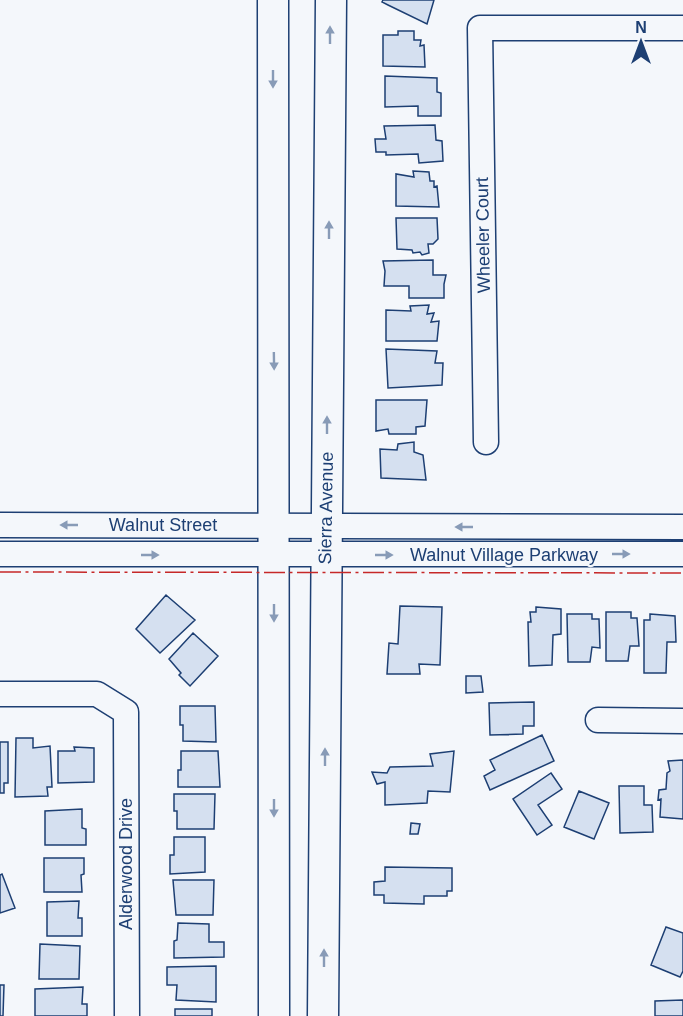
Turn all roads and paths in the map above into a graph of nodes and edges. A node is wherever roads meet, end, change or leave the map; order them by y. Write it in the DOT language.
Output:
graph roads {
  1 [pos="273,0"];
  2 [pos="331,0"];
  3 [pos="683,28"];
  4 [pos="486,442"];
  5 [pos="0,525"];
  6 [pos="275,525"];
  7 [pos="327,526"];
  8 [pos="683,527"];
  9 [pos="0,554"];
  10 [pos="683,554"];
  11 [pos="274,555"];
  12 [pos="325,555"];
  13 [pos="0,694"];
  14 [pos="598,720"];
  15 [pos="683,721"];
  16 [pos="127,1016"];
  17 [pos="274,1016"];
  18 [pos="323,1016"];
  1 -- 6 [label="main road, one-way"];
  7 -- 2 [label="main road, Sierra Avenue, one-way"];
  3 -- 4 [label="street, Wheeler Court"];
  6 -- 5 [label="street, Walnut Street, one-way"];
  6 -- 7 [label="street, Walnut Street"];
  6 -- 11 [label="main road"];
  8 -- 7 [label="street, Walnut Village Parkway, one-way"];
  7 -- 12 [label="main road, Sierra Avenue"];
  9 -- 11 [label="street, Walnut Street, one-way"];
  12 -- 10 [label="street, Walnut Village Parkway, one-way"];
  11 -- 12 [label="street, Walnut Street"];
  11 -- 17 [label="main road, one-way"];
  18 -- 12 [label="main road, Sierra Avenue, one-way"];
  13 -- 16 [label="street, Alderwood Drive"];
  14 -- 15 [label="street"];
}
